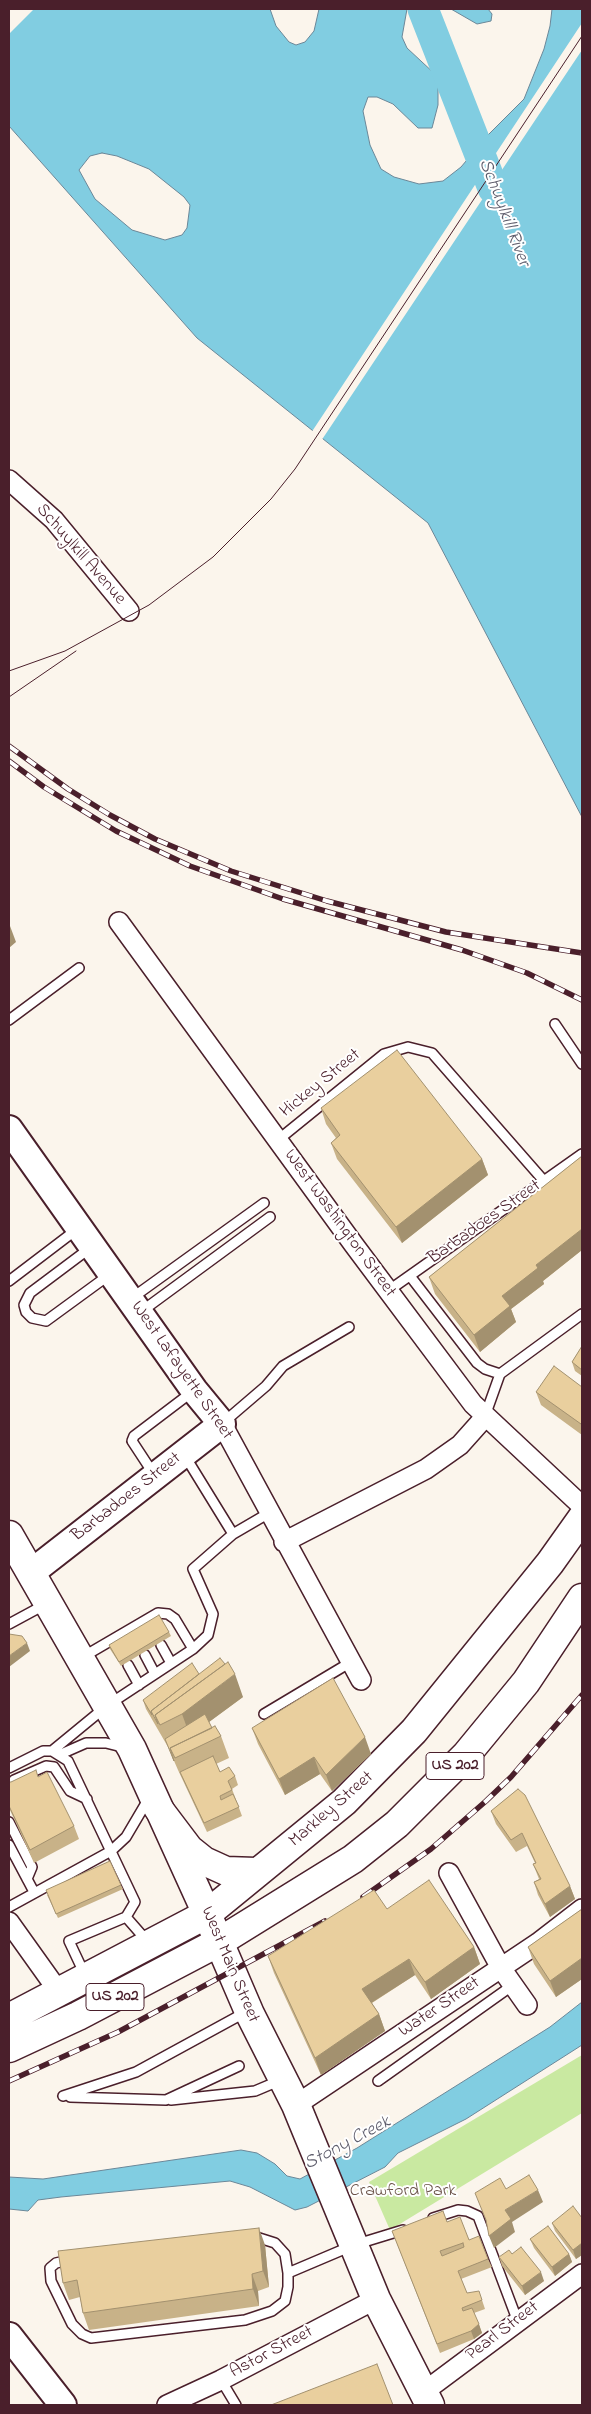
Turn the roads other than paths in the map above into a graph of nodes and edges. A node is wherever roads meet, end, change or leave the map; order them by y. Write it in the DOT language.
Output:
graph roads {
  1 [pos="9,480"];
  2 [pos="129,610"];
  3 [pos="119,922"];
  4 [pos="79,968"];
  5 [pos="9,1020"];
  6 [pos="555,1024"];
  7 [pos="582,1064"];
  8 [pos="9,1129"];
  9 [pos="278,1140"];
  10 [pos="582,1154"];
  11 [pos="544,1181"];
  12 [pos="264,1203"];
  13 [pos="270,1217"];
  14 [pos="86,1237"];
  15 [pos="111,1273"];
  16 [pos="410,1276"];
  17 [pos="9,1281"];
  18 [pos="388,1291"];
  19 [pos="135,1306"];
  20 [pos="582,1314"];
  21 [pos="349,1327"];
  22 [pos="500,1374"];
  23 [pos="194,1390"];
  24 [pos="485,1417"];
  25 [pos="222,1424"];
  26 [pos="184,1453"];
  27 [pos="155,1476"];
  28 [pos="582,1506"];
  29 [pos="269,1512"];
  30 [pos="582,1518"];
  31 [pos="233,1534"];
  32 [pos="9,1535"];
  33 [pos="284,1542"];
  34 [pos="32,1572"];
  35 [pos="582,1598"];
  36 [pos="49,1603"];
  37 [pos="9,1624"];
  38 [pos="161,1645"];
  39 [pos="193,1649"];
  40 [pos="145,1655"];
  41 [pos="81,1658"];
  42 [pos="351,1662"];
  43 [pos="172,1664"];
  44 [pos="128,1665"];
  45 [pos="155,1674"];
  46 [pos="361,1680"];
  47 [pos="139,1685"];
  48 [pos="108,1705"];
  49 [pos="264,1714"];
  50 [pos="132,1749"];
  51 [pos="52,1751"];
  52 [pos="62,1754"];
  53 [pos="9,1768"];
  54 [pos="9,1790"];
  55 [pos="86,1799"];
  56 [pos="155,1801"];
  57 [pos="9,1822"];
  58 [pos="9,1845"];
  59 [pos="111,1851"];
  60 [pos="256,1872"];
  61 [pos="449,1873"];
  62 [pos="27,1879"];
  63 [pos="34,1892"];
  64 [pos="9,1907"];
  65 [pos="582,1909"];
  66 [pos="207,1914"];
  67 [pos="126,1917"];
  68 [pos="9,1922"];
  69 [pos="219,1942"];
  70 [pos="150,1944"];
  71 [pos="501,1968"];
  72 [pos="87,1978"];
  73 [pos="513,1985"];
  74 [pos="59,1992"];
  75 [pos="527,2005"];
  76 [pos="248,2011"];
  77 [pos="9,2018"];
  78 [pos="9,2048"];
  79 [pos="239,2066"];
  80 [pos="282,2079"];
  81 [pos="378,2081"];
  82 [pos="166,2100"];
  83 [pos="299,2113"];
  84 [pos="246,2236"];
  85 [pos="354,2245"];
  86 [pos="82,2258"];
  87 [pos="288,2273"];
  88 [pos="582,2274"];
  89 [pos="376,2299"];
  90 [pos="518,2322"];
  91 [pos="9,2336"];
  92 [pos="221,2380"];
  93 [pos="428,2398"];
  94 [pos="63,2405"];
  95 [pos="167,2405"];
  96 [pos="236,2405"];
  1 -- 2 [label="street, Schuylkill Avenue"];
  3 -- 9 [label="street, West Washington Street"];
  4 -- 5 [label="lane"];
  6 -- 7 [label="lane"];
  8 -- 14 [label="street, West Lafayette Street"];
  9 -- 11 [label="lane, Hickey Street"];
  9 -- 18 [label="street, West Washington Street"];
  10 -- 11 [label="lane, Barbadoes Street"];
  11 -- 16 [label="lane, Barbadoes Street"];
  12 -- 19 [label="lane"];
  13 -- 19 [label="lane"];
  14 -- 15 [label="street, West Lafayette Street"];
  14 -- 15 [label="lane"];
  14 -- 17 [label="lane"];
  15 -- 19 [label="street, West Lafayette Street"];
  16 -- 18 [label="lane, Barbadoes Street"];
  16 -- 22 [label="lane"];
  18 -- 24 [label="street, West Washington Street"];
  19 -- 23 [label="street, West Lafayette Street"];
  20 -- 22 [label="lane"];
  21 -- 25 [label="lane"];
  22 -- 24 [label="lane"];
  23 -- 25 [label="street, West Lafayette Street"];
  23 -- 27 [label="lane"];
  24 -- 28 [label="street, West Washington Street"];
  24 -- 33 [label="street"];
  25 -- 26 [label="street, Barbadoes Street"];
  25 -- 29 [label="street, West Lafayette Street"];
  26 -- 27 [label="street, Barbadoes Street"];
  26 -- 31 [label="lane"];
  27 -- 34 [label="street, Barbadoes Street"];
  29 -- 31 [label="lane"];
  29 -- 33 [label="street, West Lafayette Street"];
  30 -- 60 [label="main road, Markley Street"];
  31 -- 39 [label="lane"];
  32 -- 34 [label="main road, West Main Street"];
  33 -- 42 [label="street, West Lafayette Street"];
  34 -- 36 [label="main road, West Main Street"];
  35 -- 69 [label="main road, US 202"];
  36 -- 37 [label="lane"];
  36 -- 41 [label="main road, West Main Street"];
  38 -- 43 [label="lane"];
  39 -- 41 [label="lane"];
  39 -- 43 [label="lane"];
  40 -- 45 [label="lane"];
  41 -- 48 [label="main road, West Main Street"];
  42 -- 46 [label="street, West Lafayette Street"];
  42 -- 49 [label="lane"];
  43 -- 45 [label="lane"];
  44 -- 47 [label="lane"];
  45 -- 47 [label="lane"];
  47 -- 48 [label="lane"];
  48 -- 50 [label="main road, West Main Street"];
  48 -- 51 [label="lane"];
  50 -- 52 [label="lane"];
  50 -- 56 [label="main road, West Main Street"];
  51 -- 52 [label="lane"];
  51 -- 53 [label="lane"];
  52 -- 55 [label="lane"];
  54 -- 55 [label="lane"];
  55 -- 59 [label="lane"];
  56 -- 59 [label="lane"];
  56 -- 60 [label="main road"];
  56 -- 66 [label="main road, West Main Street"];
  57 -- 62 [label="lane"];
  58 -- 62 [label="lane"];
  59 -- 63 [label="lane"];
  59 -- 67 [label="lane"];
  60 -- 66 [label="main road, Markley Street"];
  61 -- 71 [label="street"];
  62 -- 63 [label="lane"];
  63 -- 64 [label="lane"];
  65 -- 71 [label="street, Water Street"];
  66 -- 69 [label="main road, West Main Street"];
  66 -- 70 [label="main road, Markley Street"];
  67 -- 70 [label="lane"];
  67 -- 72 [label="lane"];
  68 -- 74 [label="street"];
  69 -- 76 [label="main road, West Main Street"];
  69 -- 78 [label="main road, US 202"];
  70 -- 72 [label="main road, Markley Street"];
  71 -- 73 [label="street"];
  71 -- 83 [label="street, Water Street"];
  72 -- 74 [label="main road, Markley Street"];
  73 -- 75 [label="street"];
  73 -- 81 [label="lane"];
  74 -- 77 [label="main road, Markley Street"];
  76 -- 80 [label="main road, West Main Street"];
  76 -- 82 [label="lane"];
  79 -- 82 [label="lane"];
  80 -- 82 [label="lane"];
  80 -- 83 [label="main road, West Main Street"];
  83 -- 85 [label="main road, West Main Street"];
  84 -- 87 [label="lane"];
  85 -- 87 [label="lane"];
  85 -- 89 [label="main road, West Main Street"];
  85 -- 90 [label="lane"];
  86 -- 87 [label="lane"];
  88 -- 90 [label="street, Pearl Street"];
  89 -- 92 [label="street, Astor Street"];
  89 -- 93 [label="main road, West Main Street"];
  90 -- 93 [label="street, Pearl Street"];
  91 -- 94 [label="street"];
  92 -- 95 [label="street, Astor Street"];
  92 -- 96 [label="lane"];
}
